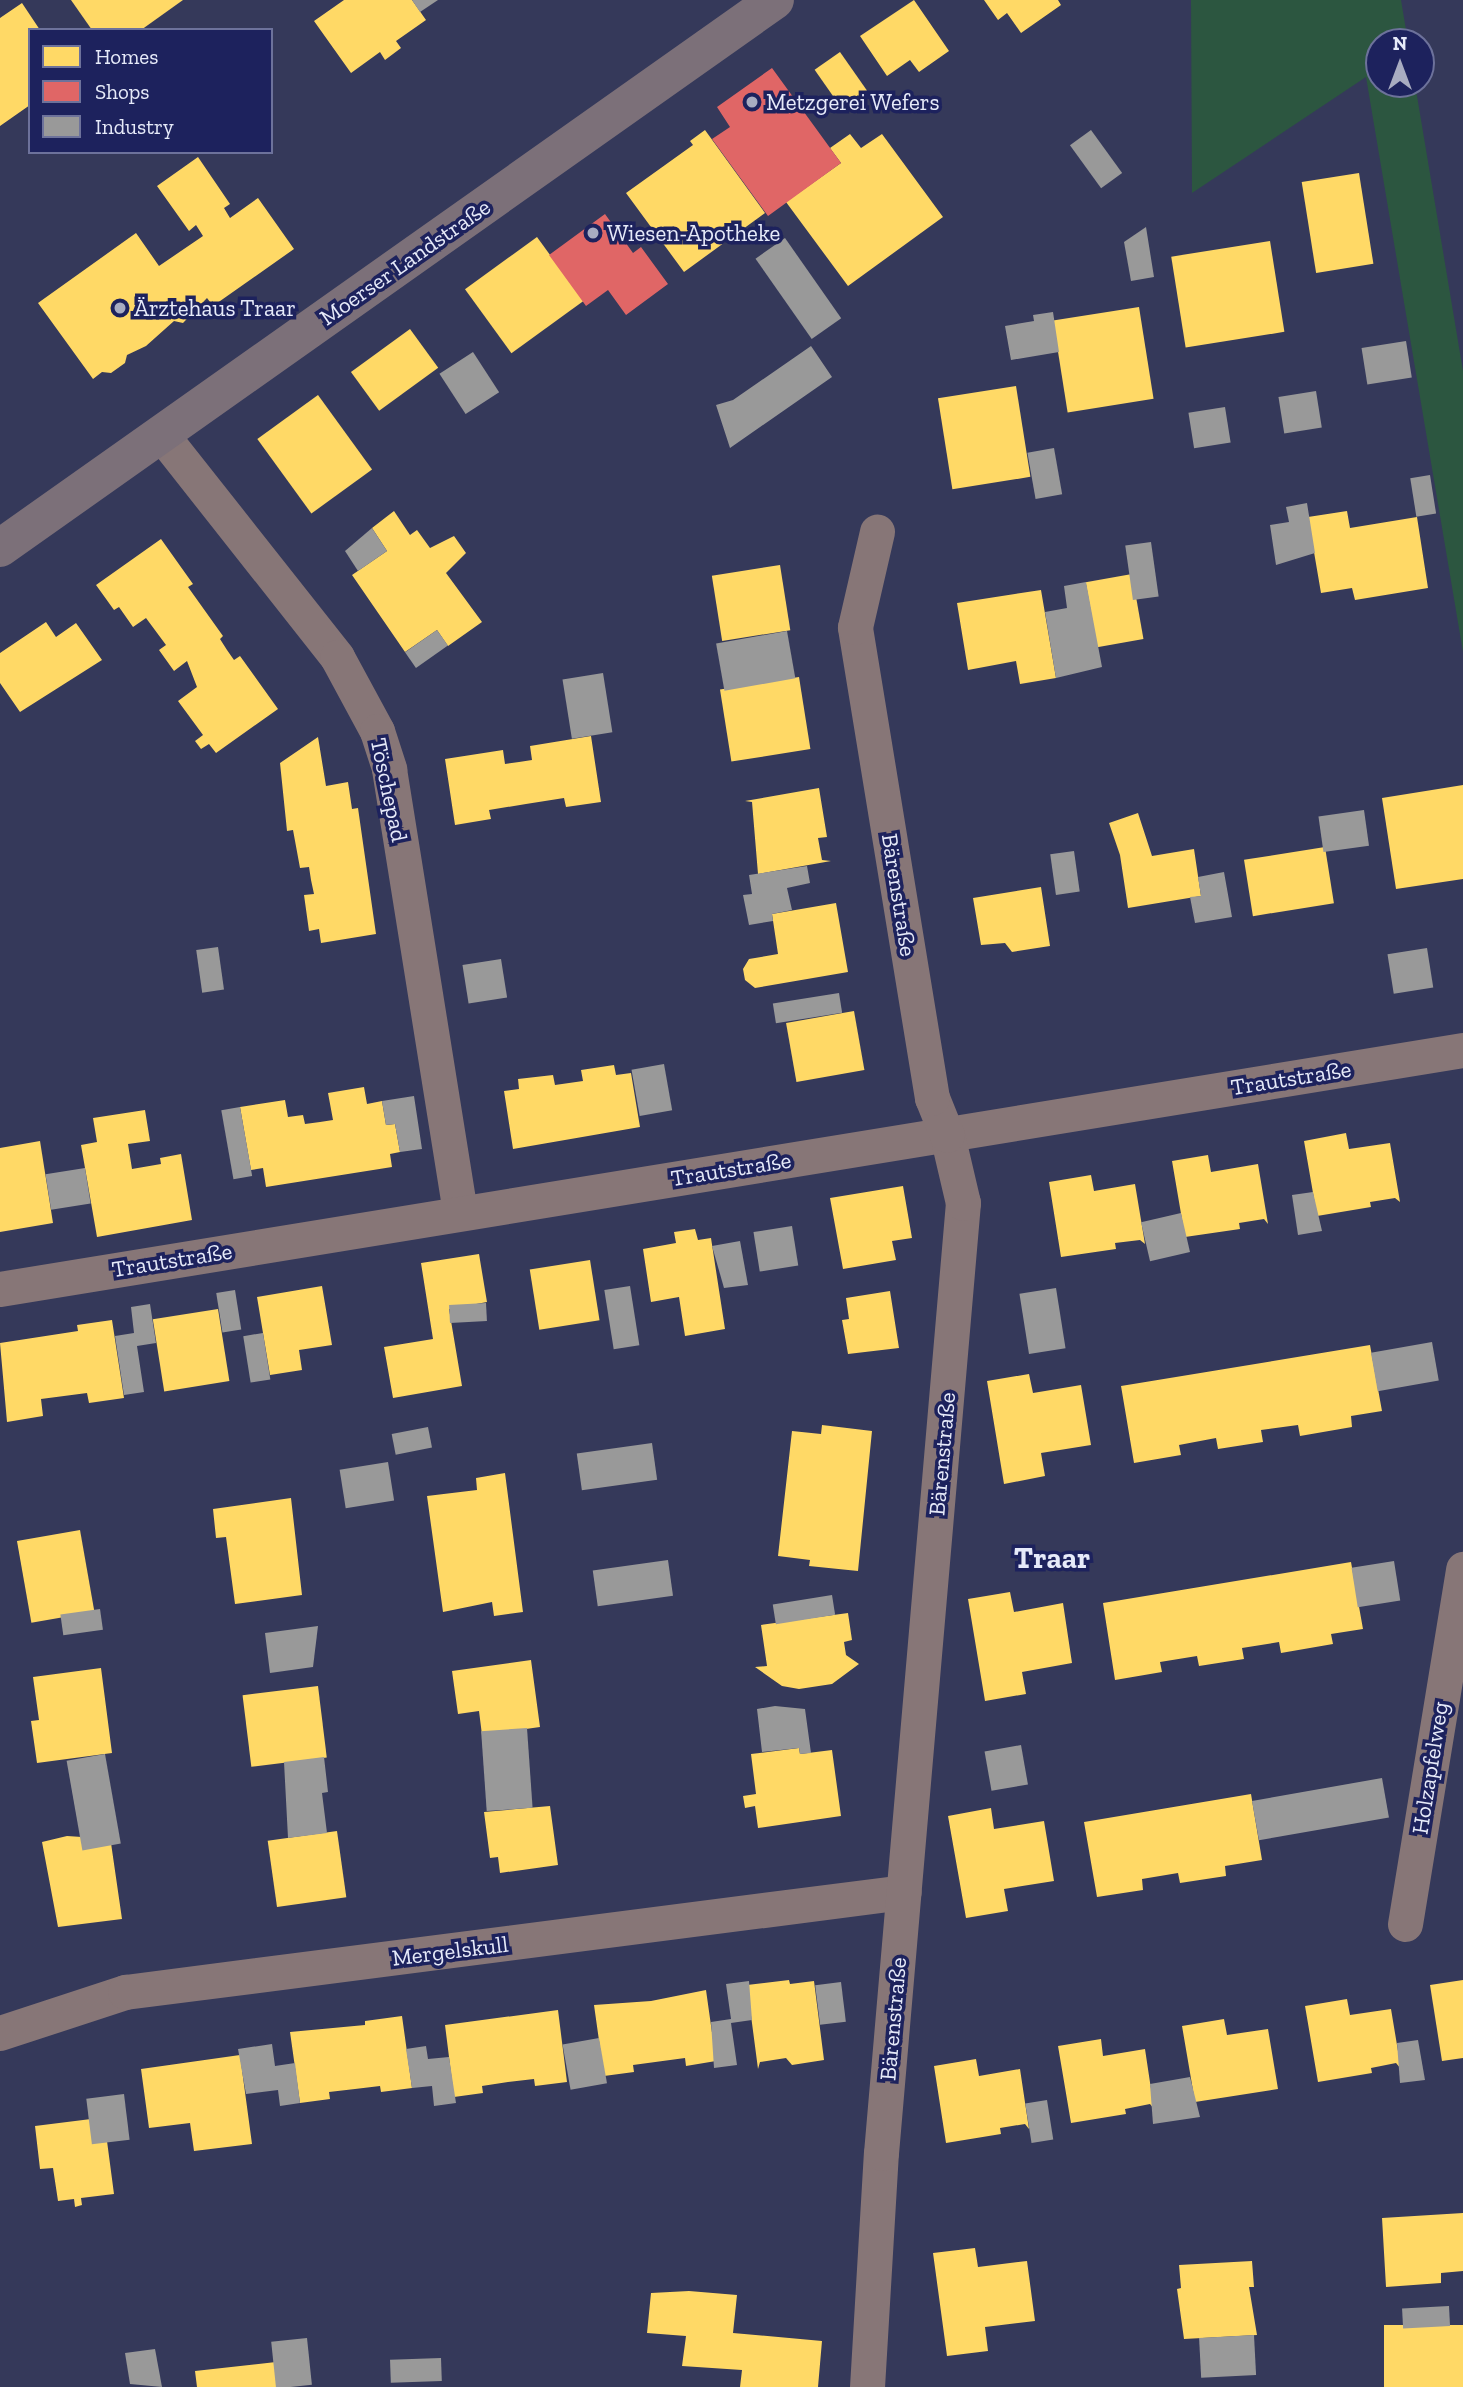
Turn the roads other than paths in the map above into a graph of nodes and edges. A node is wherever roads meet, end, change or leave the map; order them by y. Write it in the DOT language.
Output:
graph roads {
  1 [pos="775,0"];
  2 [pos="161,434"];
  3 [pos="877,532"];
  4 [pos="0,548"];
  5 [pos="1463,1050"];
  6 [pos="947,1135"];
  7 [pos="460,1212"];
  8 [pos="0,1289"];
  9 [pos="1463,1569"];
  10 [pos="904,1892"];
  11 [pos="1405,1924"];
  12 [pos="0,2033"];
  13 [pos="867,2387"];
  1 -- 2 [label="main road, Moerser Landstraße"];
  2 -- 4 [label="main road, Moerser Landstraße"];
  2 -- 7 [label="street, Töschepad"];
  3 -- 6 [label="street, Bärenstraße"];
  5 -- 6 [label="street, Trautstraße"];
  6 -- 7 [label="street, Trautstraße"];
  6 -- 10 [label="street, Bärenstraße"];
  7 -- 8 [label="street, Trautstraße"];
  9 -- 11 [label="street, Holzapfelweg"];
  10 -- 12 [label="street, Mergelskull"];
  10 -- 13 [label="street, Bärenstraße"];
}
